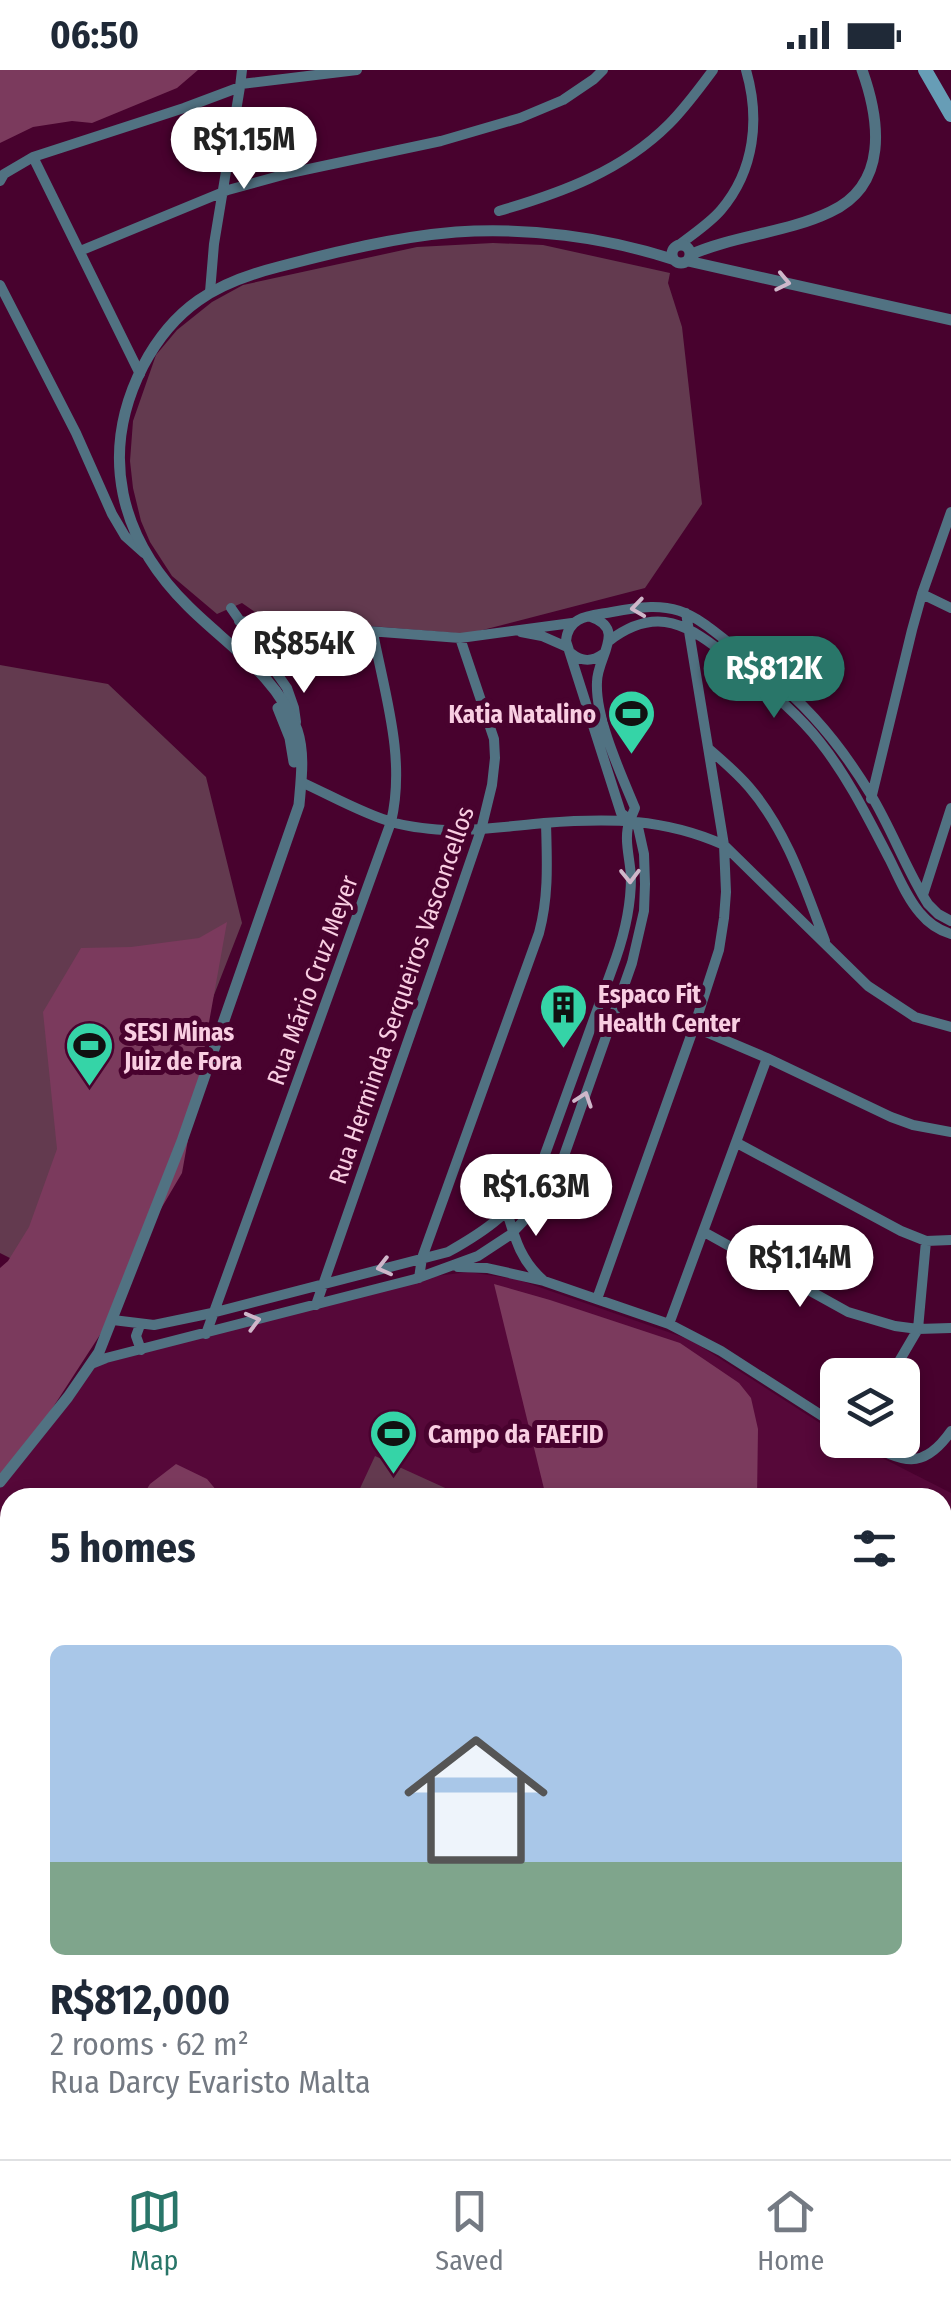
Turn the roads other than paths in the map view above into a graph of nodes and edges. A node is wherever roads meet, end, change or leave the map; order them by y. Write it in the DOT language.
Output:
graph roads {
  1 [pos="242,70"];
  2 [pos="357,70"];
  3 [pos="603,70"];
  4 [pos="713,70"];
  5 [pos="746,70"];
  6 [pos="862,70"];
  7 [pos="925,70"];
  8 [pos="240,85"];
  9 [pos="951,115"];
  10 [pos="32,158"];
  11 [pos="0,181"];
  12 [pos="224,192"];
  13 [pos="498,210"];
  14 [pos="80,251"];
  15 [pos="681,252"];
  16 [pos="0,284"];
  17 [pos="210,292"];
  18 [pos="951,320"];
  19 [pos="140,374"];
  20 [pos="951,512"];
  21 [pos="145,554"];
  22 [pos="922,594"];
  23 [pos="231,608"];
  24 [pos="951,608"];
  25 [pos="686,613"];
  26 [pos="590,616"];
  27 [pos="239,621"];
  28 [pos="572,623"];
  29 [pos="515,630"];
  30 [pos="688,630"];
  31 [pos="373,633"];
  32 [pos="460,638"];
  33 [pos="609,642"];
  34 [pos="231,644"];
  35 [pos="569,650"];
  36 [pos="603,654"];
  37 [pos="757,672"];
  38 [pos="812,722"];
  39 [pos="298,733"];
  40 [pos="708,748"];
  41 [pos="610,760"];
  42 [pos="301,782"];
  43 [pos="873,798"];
  44 [pos="860,806"];
  45 [pos="951,808"];
  46 [pos="630,820"];
  47 [pos="391,822"];
  48 [pos="546,823"];
  49 [pos="481,830"];
  50 [pos="724,845"];
  51 [pos="922,895"];
  52 [pos="951,921"];
  53 [pos="951,934"];
  54 [pos="828,948"];
  55 [pos="616,958"];
  56 [pos="632,962"];
  57 [pos="694,1026"];
  58 [pos="951,1027"];
  59 [pos="587,1042"];
  60 [pos="602,1048"];
  61 [pos="768,1058"];
  62 [pos="951,1132"];
  63 [pos="554,1134"];
  64 [pos="570,1140"];
  65 [pos="737,1143"];
  66 [pos="506,1212"];
  67 [pos="704,1232"];
  68 [pos="513,1233"];
  69 [pos="951,1240"];
  70 [pos="926,1242"];
  71 [pos="422,1258"];
  72 [pos="452,1266"];
  73 [pos="419,1278"];
  74 [pos="544,1281"];
  75 [pos="322,1283"];
  76 [pos="597,1298"];
  77 [pos="316,1305"];
  78 [pos="212,1314"];
  79 [pos="112,1320"];
  80 [pos="669,1324"];
  81 [pos="144,1325"];
  82 [pos="951,1328"];
  83 [pos="918,1329"];
  84 [pos="206,1334"];
  85 [pos="143,1350"];
  86 [pos="902,1358"];
  87 [pos="91,1364"];
  88 [pos="820,1414"];
  89 [pos="951,1432"];
  90 [pos="941,1446"];
  91 [pos="920,1457"];
  92 [pos="951,1457"];
  93 [pos="0,1482"];
  1 -- 8 [label="street"];
  2 -- 8 [label="street"];
  3 -- 12 [label="street"];
  4 -- 13 [label="street"];
  5 -- 15 [label="street"];
  6 -- 15 [label="street"];
  7 -- 9 [label="main road"];
  8 -- 10 [label="street"];
  8 -- 12 [label="street"];
  10 -- 11 [label="street"];
  10 -- 14 [label="street"];
  12 -- 14 [label="street"];
  12 -- 17 [label="street"];
  14 -- 19 [label="street"];
  15 -- 17 [label="street"];
  15 -- 18 [label="street, one-way"];
  16 -- 21 [label="street"];
  17 -- 19 [label="street"];
  19 -- 21 [label="street"];
  20 -- 22 [label="street"];
  21 -- 34 [label="street"];
  22 -- 24 [label="street"];
  22 -- 43 [label="street"];
  23 -- 27 [label="street"];
  25 -- 26 [label="street, one-way"];
  25 -- 30 [label="street"];
  25 -- 37 [label="street"];
  26 -- 28 [label="street"];
  26 -- 33 [label="street"];
  27 -- 31 [label="street"];
  27 -- 39 [label="street"];
  28 -- 29 [label="street"];
  28 -- 35 [label="street"];
  29 -- 32 [label="street"];
  29 -- 35 [label="street"];
  30 -- 33 [label="street"];
  30 -- 37 [label="street"];
  30 -- 40 [label="street"];
  31 -- 32 [label="street"];
  31 -- 47 [label="street, Rua Mário Cruz Meyer"];
  32 -- 49 [label="street, Rua Herminda Serqueiros Vasconcellos"];
  33 -- 36 [label="street"];
  34 -- 39 [label="street"];
  34 -- 42 [label="street"];
  35 -- 36 [label="street"];
  35 -- 41 [label="street"];
  36 -- 41 [label="street"];
  37 -- 38 [label="street"];
  38 -- 43 [label="street"];
  38 -- 44 [label="street"];
  39 -- 42 [label="street"];
  40 -- 50 [label="street"];
  40 -- 54 [label="street"];
  41 -- 46 [label="street"];
  42 -- 47 [label="street"];
  42 -- 79 [label="street"];
  43 -- 44 [label="street"];
  43 -- 51 [label="street"];
  44 -- 53 [label="street"];
  45 -- 51 [label="street"];
  46 -- 48 [label="street"];
  46 -- 50 [label="street"];
  46 -- 55 [label="street, one-way"];
  46 -- 56 [label="street"];
  47 -- 49 [label="street"];
  47 -- 78 [label="street, Rua Mário Cruz Meyer"];
  48 -- 49 [label="street"];
  48 -- 71 [label="street"];
  49 -- 75 [label="street, Rua Herminda Serqueiros Vasconcellos"];
  50 -- 54 [label="street"];
  50 -- 57 [label="street"];
  51 -- 52 [label="street"];
  54 -- 58 [label="street"];
  55 -- 56 [label="street"];
  55 -- 59 [label="street"];
  56 -- 60 [label="street"];
  57 -- 61 [label="street"];
  57 -- 76 [label="street"];
  59 -- 60 [label="street"];
  59 -- 63 [label="street"];
  64 -- 60 [label="street, one-way"];
  61 -- 62 [label="street"];
  61 -- 65 [label="street"];
  63 -- 64 [label="street"];
  63 -- 66 [label="street"];
  64 -- 68 [label="street"];
  65 -- 67 [label="street"];
  65 -- 70 [label="street"];
  66 -- 68 [label="street"];
  66 -- 71 [label="street"];
  67 -- 80 [label="street"];
  67 -- 83 [label="street"];
  68 -- 72 [label="street"];
  68 -- 74 [label="street"];
  69 -- 70 [label="street"];
  70 -- 83 [label="street"];
  71 -- 73 [label="street"];
  71 -- 75 [label="street, one-way"];
  72 -- 73 [label="street"];
  72 -- 74 [label="street"];
  73 -- 77 [label="street"];
  74 -- 76 [label="street"];
  75 -- 77 [label="street, Rua Herminda Serqueiros Vasconcellos"];
  75 -- 78 [label="street"];
  76 -- 80 [label="street"];
  84 -- 77 [label="street, one-way"];
  78 -- 81 [label="street"];
  78 -- 84 [label="street, Rua Mário Cruz Meyer"];
  79 -- 81 [label="street"];
  79 -- 87 [label="street"];
  80 -- 88 [label="street"];
  81 -- 85 [label="street"];
  82 -- 83 [label="street"];
  83 -- 86 [label="street"];
  84 -- 85 [label="street"];
  85 -- 87 [label="street"];
  87 -- 93 [label="street"];
  89 -- 90 [label="street"];
  90 -- 91 [label="street"];
  90 -- 92 [label="street"];
}
